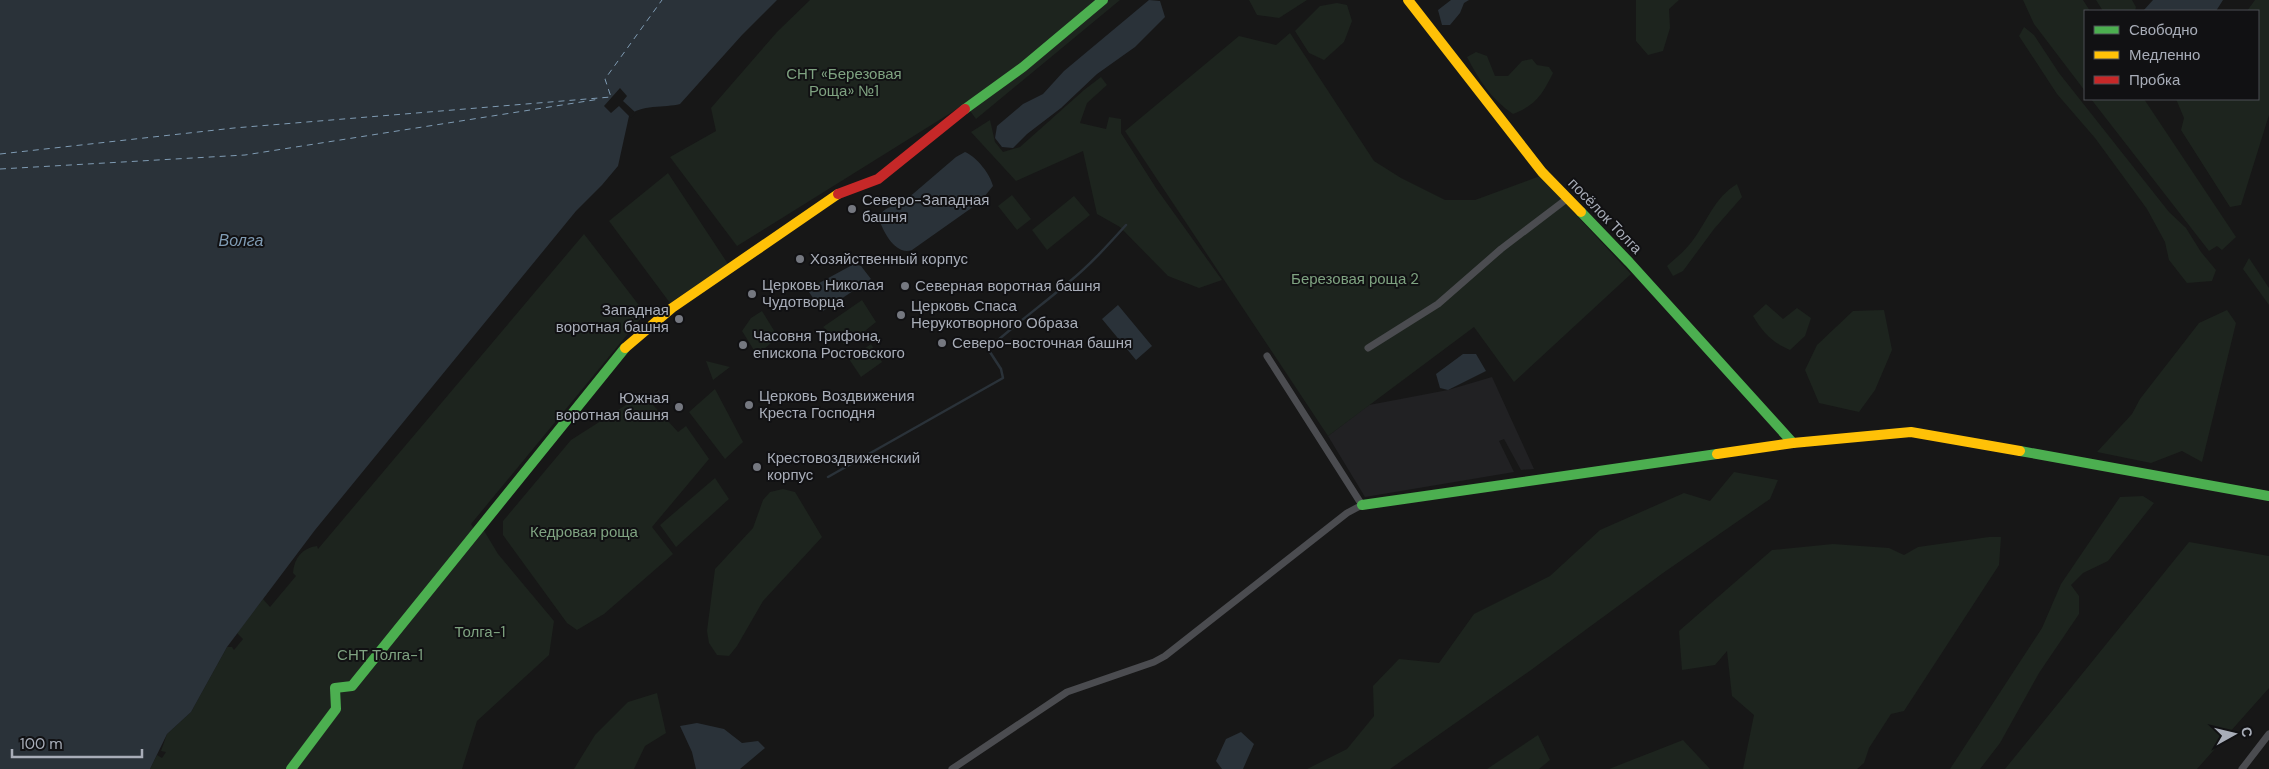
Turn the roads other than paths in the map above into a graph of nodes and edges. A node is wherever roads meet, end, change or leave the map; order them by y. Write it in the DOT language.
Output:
graph roads {
  1 [pos="1103,0"];
  2 [pos="1408,0"];
  3 [pos="1568,198"];
  4 [pos="1368,348"];
  5 [pos="1267,356"];
  6 [pos="1793,443"];
  7 [pos="2269,496"];
  8 [pos="1362,504"];
  9 [pos="2269,734"];
  10 [pos="291,769"];
  11 [pos="952,769"];
  12 [pos="2242,769"];
  1 -- 10 [label="street"];
  2 -- 3 [label="street, посёлок Толга"];
  3 -- 4 [label="street"];
  3 -- 6 [label="street, посёлок Толга"];
  5 -- 8 [label="street"];
  6 -- 7 [label="street"];
  6 -- 8 [label="street"];
  8 -- 11 [label="street"];
  9 -- 12 [label="street"];
}
